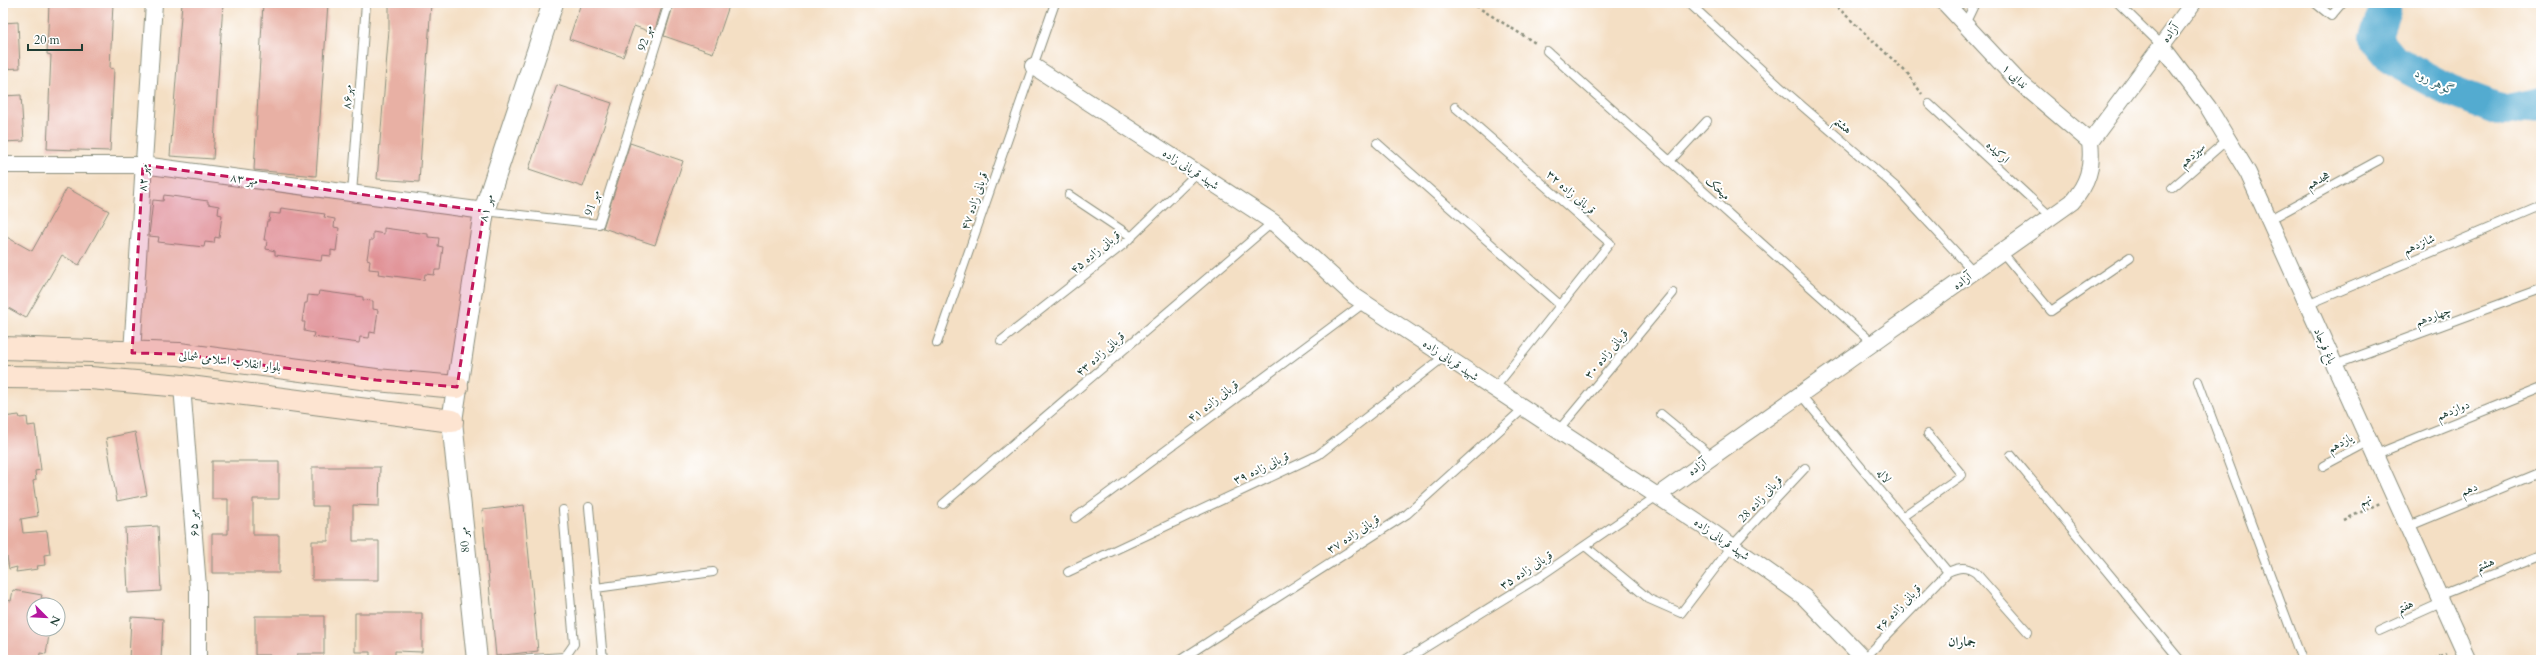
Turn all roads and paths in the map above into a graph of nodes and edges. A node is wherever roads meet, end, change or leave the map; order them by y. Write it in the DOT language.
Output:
graph roads {
  1 [pos="154,3"];
  2 [pos="366,3"];
  3 [pos="553,3"];
  4 [pos="669,3"];
  5 [pos="1055,3"];
  6 [pos="1471,3"];
  7 [pos="1689,3"];
  8 [pos="1833,3"];
  9 [pos="1946,3"];
  10 [pos="1975,3"];
  11 [pos="2118,3"];
  12 [pos="2193,3"];
  13 [pos="2315,3"];
  14 [pos="2342,3"];
  15 [pos="1965,24"];
  16 [pos="2161,45"];
  17 [pos="1547,51"];
  18 [pos="1033,66"];
  19 [pos="644,80"];
  20 [pos="1929,104"];
  21 [pos="1455,107"];
  22 [pos="1707,121"];
  23 [pos="2228,139"];
  24 [pos="2090,142"];
  25 [pos="1377,143"];
  26 [pos="2379,160"];
  27 [pos="1670,161"];
  28 [pos="3,165"];
  29 [pos="144,165"];
  30 [pos="1197,173"];
  31 [pos="2172,188"];
  32 [pos="352,194"];
  33 [pos="1070,195"];
  34 [pos="2541,206"];
  35 [pos="484,211"];
  36 [pos="2051,217"];
  37 [pos="2269,220"];
  38 [pos="1273,222"];
  39 [pos="1132,237"];
  40 [pos="2002,252"];
  41 [pos="2130,257"];
  42 [pos="1974,272"];
  43 [pos="2541,289"];
  44 [pos="1673,293"];
  45 [pos="1364,303"];
  46 [pos="1560,305"];
  47 [pos="2307,305"];
  48 [pos="1001,341"];
  49 [pos="937,343"];
  50 [pos="1874,344"];
  51 [pos="3,348"];
  52 [pos="132,353"];
  53 [pos="1445,356"];
  54 [pos="2334,365"];
  55 [pos="3,377"];
  56 [pos="2198,381"];
  57 [pos="182,386"];
  58 [pos="456,387"];
  59 [pos="2541,388"];
  60 [pos="1494,389"];
  61 [pos="1801,395"];
  62 [pos="1524,408"];
  63 [pos="1661,414"];
  64 [pos="452,421"];
  65 [pos="1558,431"];
  66 [pos="1928,434"];
  67 [pos="2371,448"];
  68 [pos="2011,455"];
  69 [pos="1713,457"];
  70 [pos="2323,466"];
  71 [pos="1805,468"];
  72 [pos="2541,472"];
  73 [pos="1657,496"];
  74 [pos="2393,497"];
  75 [pos="942,504"];
  76 [pos="589,508"];
  77 [pos="563,510"];
  78 [pos="1902,517"];
  79 [pos="1075,518"];
  80 [pos="2344,520"];
  81 [pos="2407,527"];
  82 [pos="1585,546"];
  83 [pos="1732,546"];
  84 [pos="2541,555"];
  85 [pos="713,572"];
  86 [pos="1068,572"];
  87 [pos="1948,572"];
  88 [pos="596,588"];
  89 [pos="2440,600"];
  90 [pos="2379,631"];
  91 [pos="2028,632"];
  92 [pos="198,660"];
  93 [pos="476,660"];
  94 [pos="515,660"];
  95 [pos="603,660"];
  96 [pos="1180,660"];
  97 [pos="1405,660"];
  98 [pos="1864,660"];
  99 [pos="2180,660"];
  100 [pos="2302,660"];
  101 [pos="2468,660"];
  1 -- 29 [label="street, مهر ۸۲"];
  2 -- 32 [label="lane, مهر۸۶"];
  3 -- 35 [label="street, مهر ۸۱"];
  4 -- 19 [label="lane, مهر 92"];
  5 -- 18 [label="lane, قربانی زاده ۴۷"];
  6 -- 17 [label="path"];
  7 -- 42 [label="lane, هشتم"];
  8 -- 20 [label="path"];
  9 -- 15 [label="street, ندایی ۱"];
  10 -- 15 [label="lane"];
  11 -- 16 [label="lane"];
  12 -- 16 [label="street, آزاده"];
  13 -- 14 [label="lane"];
  15 -- 24 [label="street, ندایی ۱"];
  16 -- 23 [label="street, باغ فرجاد"];
  16 -- 24 [label="street, آزاده"];
  17 -- 27 [label="lane, میخک"];
  18 -- 30 [label="street, شهید قربانی زاده"];
  18 -- 49 [label="lane, قربانی زاده ۴۷"];
  19 -- 35 [label="lane, مهر 91"];
  20 -- 36 [label="lane, ارکیده"];
  21 -- 46 [label="lane, قربانی زاده ۳۲"];
  22 -- 27 [label="lane"];
  23 -- 31 [label="lane, سیزدهم"];
  23 -- 37 [label="street, باغ فرجاد"];
  24 -- 36 [label="street, آزاده"];
  25 -- 46 [label="lane"];
  26 -- 37 [label="lane, هجدهم"];
  27 -- 50 [label="lane, میخک"];
  28 -- 29 [label="street, مهر ۸۳"];
  29 -- 32 [label="street, مهر ۸۳"];
  29 -- 52 [label="street, مهر ۸۲"];
  30 -- 38 [label="street, شهید قربانی زاده"];
  30 -- 39 [label="lane, قربانی زاده ۴۵"];
  32 -- 35 [label="street, مهر ۸۳"];
  33 -- 39 [label="lane"];
  34 -- 47 [label="lane, شانزدهم"];
  35 -- 58 [label="street, مهر ۸۱"];
  36 -- 40 [label="street, آزاده"];
  37 -- 47 [label="street, باغ فرجاد"];
  38 -- 45 [label="street, شهید قربانی زاده"];
  38 -- 75 [label="lane, قربانی زاده ۴۳"];
  39 -- 48 [label="lane, قربانی زاده ۴۵"];
  40 -- 41 [label="lane"];
  40 -- 42 [label="street, آزاده"];
  42 -- 50 [label="street, آزاده"];
  43 -- 54 [label="lane, چهاردهم"];
  44 -- 65 [label="lane, قربانی زاده ۳۰"];
  45 -- 53 [label="street, شهید قربانی زاده"];
  45 -- 79 [label="lane, قربانی زاده ۴۱"];
  46 -- 60 [label="lane, قربانی زاده ۳۲"];
  47 -- 54 [label="street, باغ فرجاد"];
  50 -- 61 [label="street, آزاده"];
  51 -- 52 [label="main road, بلوار انقلاب اسلامی شمالی"];
  52 -- 58 [label="main road, بلوار انقلاب اسلامی شمالی"];
  53 -- 60 [label="street, شهید قربانی زاده"];
  53 -- 86 [label="lane, قربانی زاده ۳۹"];
  54 -- 67 [label="street, باغ فرجاد"];
  55 -- 57 [label="main road"];
  56 -- 100 [label="lane"];
  57 -- 64 [label="main road"];
  57 -- 92 [label="street, مهر ۶۵"];
  58 -- 64 [label="street, مهر ۸۱"];
  59 -- 67 [label="lane, دوازدهم"];
  60 -- 62 [label="street, شهید قربانی زاده"];
  61 -- 69 [label="street, آزاده"];
  61 -- 78 [label="lane, لاله"];
  62 -- 65 [label="street, شهید قربانی زاده"];
  62 -- 96 [label="lane, قربانی زاده ۳۷"];
  63 -- 69 [label="lane"];
  64 -- 93 [label="street, مهر 80"];
  65 -- 73 [label="street, شهید قربانی زاده"];
  66 -- 78 [label="lane"];
  67 -- 70 [label="lane, یازدهم"];
  67 -- 74 [label="street, باغ فرجاد"];
  68 -- 99 [label="lane"];
  69 -- 73 [label="street, آزاده"];
  71 -- 83 [label="lane, قربانی زاده 28"];
  72 -- 81 [label="lane, دهم"];
  73 -- 82 [label="lane, قربانی زاده ۳۵"];
  73 -- 83 [label="street, شهید قربانی زاده"];
  74 -- 80 [label="path, نهم"];
  74 -- 81 [label="street, باغ فرجاد"];
  76 -- 88 [label="lane"];
  77 -- 94 [label="lane"];
  78 -- 87 [label="lane, لاله"];
  81 -- 89 [label="street, باغ فرجاد"];
  82 -- 83 [label="lane, قربانی زاده 28"];
  82 -- 97 [label="lane, قربانی زاده ۳۵"];
  83 -- 98 [label="street, شهید قربانی زاده"];
  84 -- 89 [label="lane, هشتم"];
  85 -- 88 [label="lane"];
  87 -- 91 [label="lane"];
  87 -- 98 [label="lane, قربانی زاده ۲۶"];
  88 -- 95 [label="lane"];
  89 -- 90 [label="lane, هفتم"];
  89 -- 101 [label="street, باغ فرجاد"];
}
